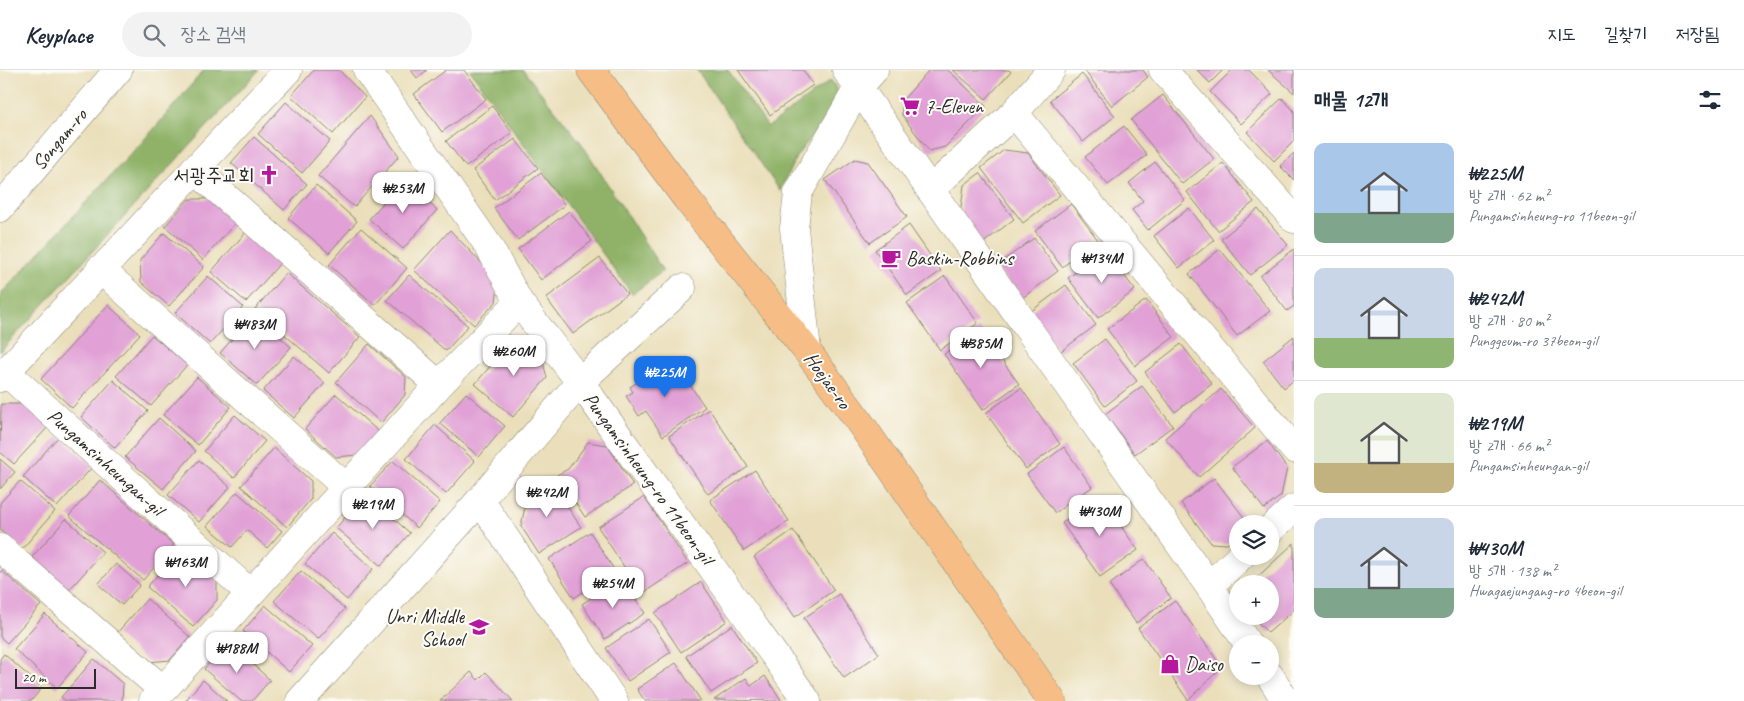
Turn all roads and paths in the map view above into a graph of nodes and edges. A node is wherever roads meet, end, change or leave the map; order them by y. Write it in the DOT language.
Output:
graph roads {
  1 [pos="118,70"];
  2 [pos="288,70"];
  3 [pos="367,70"];
  4 [pos="591,70"];
  5 [pos="1051,70"];
  6 [pos="1163,70"];
  7 [pos="859,76"];
  8 [pos="1014,113"];
  9 [pos="194,169"];
  10 [pos="930,190"];
  11 [pos="0,208"];
  12 [pos="1294,219"];
  13 [pos="100,269"];
  14 [pos="682,288"];
  15 [pos="520,302"];
  16 [pos="807,351"];
  17 [pos="3,375"];
  18 [pos="580,382"];
  19 [pos="439,385"];
  20 [pos="1294,449"];
  21 [pos="347,488"];
  22 [pos="480,500"];
  23 [pos="1294,508"];
  24 [pos="1279,522"];
  25 [pos="0,548"];
  26 [pos="1231,565"];
  27 [pos="1209,586"];
  28 [pos="250,593"];
  29 [pos="1242,635"];
  30 [pos="1276,685"];
  31 [pos="158,695"];
  32 [pos="300,701"];
  33 [pos="614,701"];
  34 [pos="807,701"];
  35 [pos="1052,701"];
  36 [pos="1286,701"];
  1 -- 11 [label="street, Songam-ro"];
  2 -- 9 [label="street, Pungamsinheungan-gil"];
  3 -- 15 [label="street"];
  4 -- 16 [label="main road, Hoejae-ro"];
  5 -- 8 [label="street"];
  6 -- 12 [label="street"];
  7 -- 10 [label="street"];
  7 -- 16 [label="street"];
  8 -- 10 [label="street"];
  8 -- 20 [label="street"];
  9 -- 13 [label="street, Pungamsinheungan-gil"];
  9 -- 19 [label="street"];
  10 -- 27 [label="street"];
  13 -- 17 [label="street, Pungamsinheungan-gil"];
  13 -- 21 [label="street"];
  14 -- 18 [label="street"];
  15 -- 18 [label="street"];
  15 -- 19 [label="street"];
  16 -- 35 [label="main road, Hoejae-ro"];
  17 -- 28 [label="street, Pungamsinheungan-gil"];
  18 -- 22 [label="street, Pungamsinheung-ro 11beon-gil"];
  18 -- 34 [label="street, Pungamsinheung-ro 11beon-gil"];
  19 -- 21 [label="street"];
  21 -- 28 [label="street"];
  22 -- 32 [label="street, Pungamsinheung-ro 11beon-gil"];
  22 -- 33 [label="street"];
  23 -- 24 [label="street"];
  25 -- 31 [label="street"];
  26 -- 27 [label="street"];
  27 -- 29 [label="street"];
  28 -- 31 [label="street"];
  30 -- 36 [label="street"];
}
